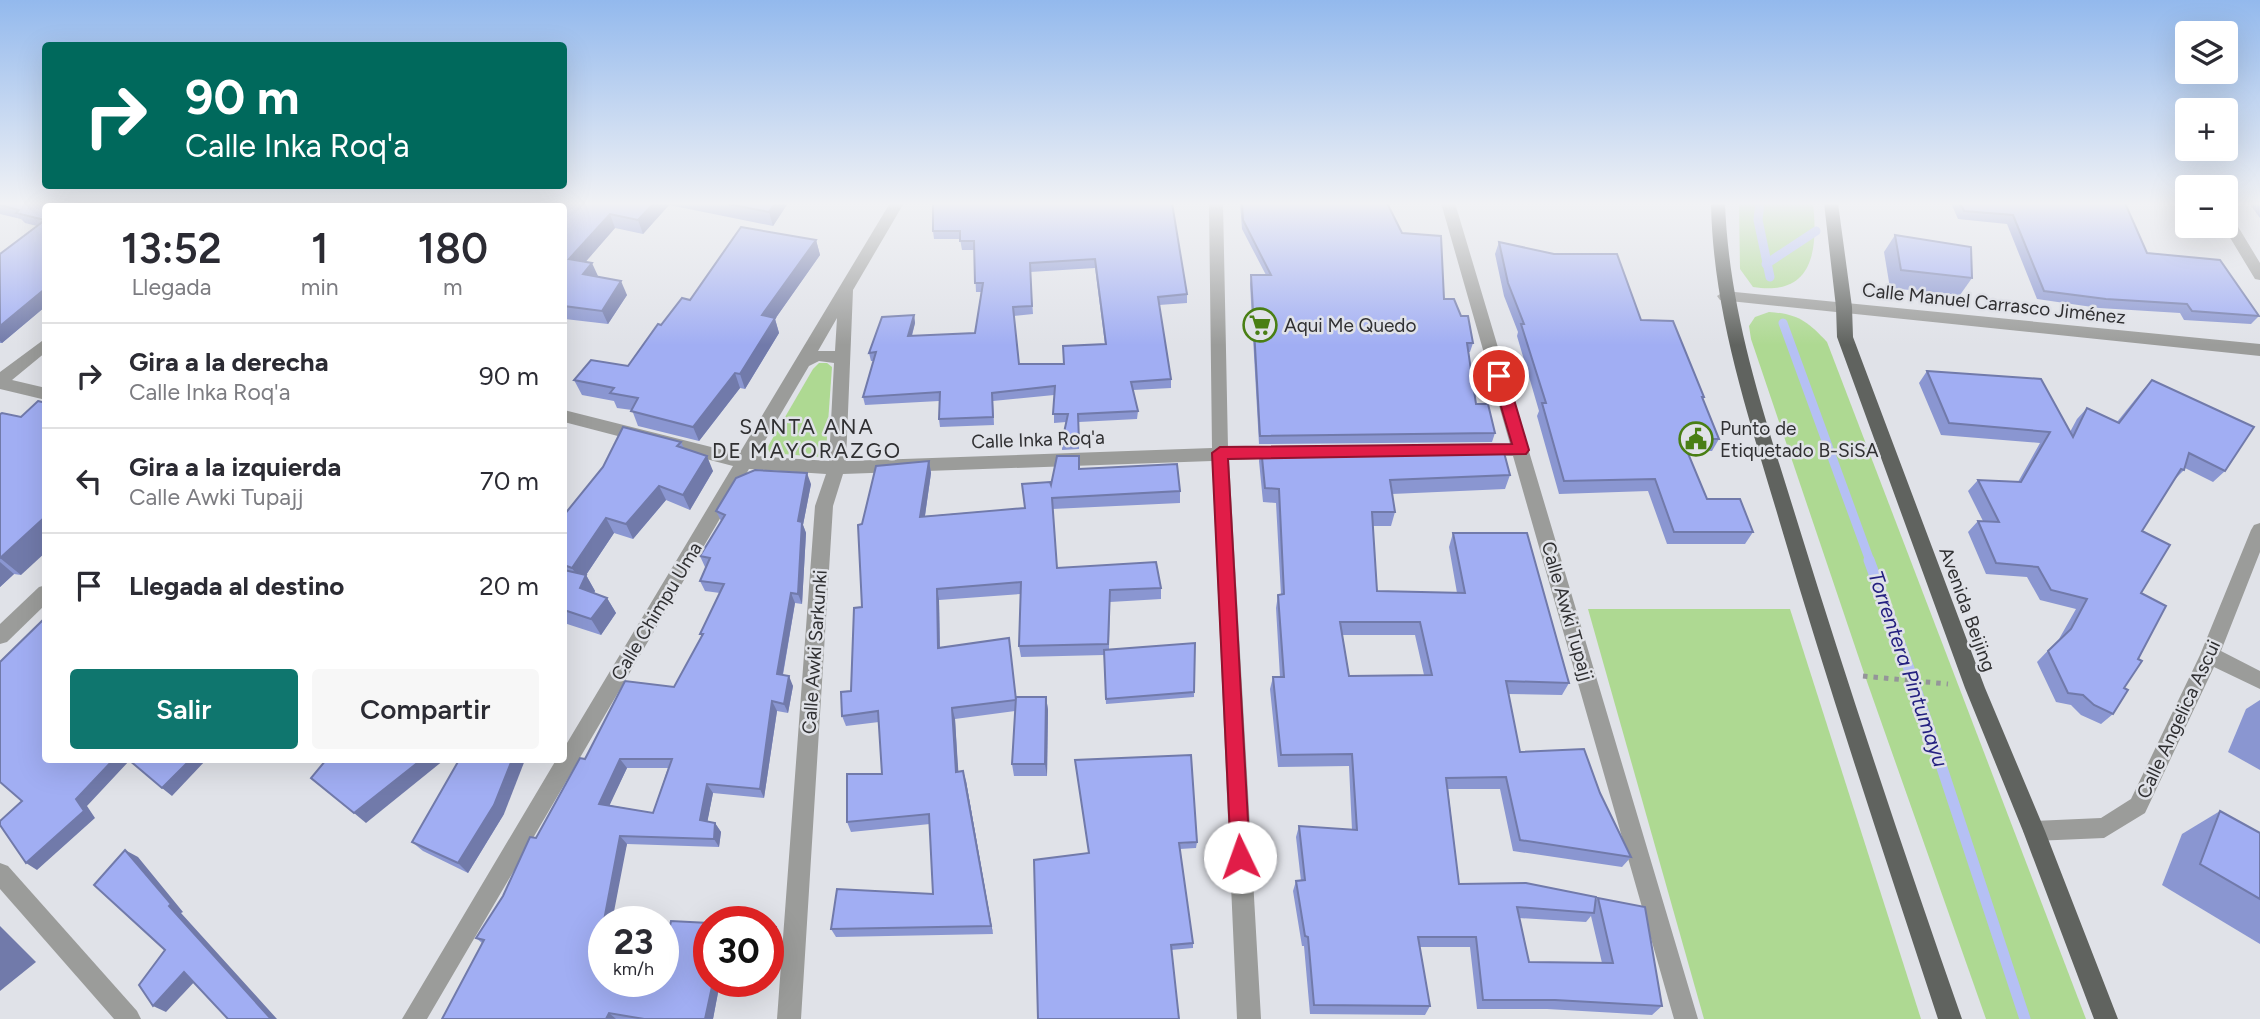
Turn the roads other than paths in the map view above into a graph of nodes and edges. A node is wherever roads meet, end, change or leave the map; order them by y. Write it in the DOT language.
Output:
graph roads {
  1 [pos="868,251"];
  2 [pos="1217,251"];
  3 [pos="1462,251"];
  4 [pos="1722,251"];
  5 [pos="1837,251"];
  6 [pos="2245,251"];
  7 [pos="2260,275"];
  8 [pos="846,287"];
  9 [pos="1725,296"];
  10 [pos="1844,307"];
  11 [pos="42,345"];
  12 [pos="2260,350"];
  13 [pos="803,362"];
  14 [pos="844,362"];
  15 [pos="0,382"];
  16 [pos="42,393"];
  17 [pos="567,417"];
  18 [pos="1466,450"];
  19 [pos="1521,450"];
  20 [pos="1302,452"];
  21 [pos="1220,453"];
  22 [pos="744,462"];
  23 [pos="837,468"];
  24 [pos="2260,530"];
  25 [pos="42,596"];
  26 [pos="0,636"];
  27 [pos="2210,655"];
  28 [pos="2260,681"];
  29 [pos="567,761"];
  30 [pos="566,763"];
  31 [pos="2034,831"];
  32 [pos="0,873"];
  33 [pos="129,1019"];
  34 [pos="414,1019"];
  35 [pos="789,1019"];
  36 [pos="1249,1019"];
  37 [pos="1686,1019"];
  38 [pos="1950,1019"];
  39 [pos="2106,1019"];
  1 -- 8 [label="street, Calle Chimpu Uma"];
  2 -- 21 [label="street"];
  3 -- 19 [label="street, Calle Awki Tupajj"];
  4 -- 9 [label="main road"];
  5 -- 10 [label="main road, Avenida Beijing"];
  6 -- 7 [label="street"];
  8 -- 13 [label="street, Calle Chimpu Uma"];
  8 -- 14 [label="street, Calle Awki Sarkunki"];
  9 -- 10 [label="street, Calle Manuel Carrasco Jiménez"];
  9 -- 38 [label="main road"];
  10 -- 12 [label="street, Calle Manuel Carrasco Jiménez"];
  10 -- 31 [label="main road, Avenida Beijing"];
  11 -- 15 [label="street"];
  13 -- 14 [label="street"];
  13 -- 22 [label="street, Calle Chimpu Uma"];
  14 -- 23 [label="street, Calle Awki Sarkunki"];
  15 -- 16 [label="street"];
  17 -- 22 [label="street, Calle Inka Roq'a"];
  18 -- 19 [label="street"];
  19 -- 37 [label="street, Calle Awki Tupajj"];
  20 -- 21 [label="street, Calle Inka Roq'a"];
  21 -- 23 [label="street, Calle Inka Roq'a"];
  21 -- 36 [label="street"];
  22 -- 23 [label="street, Calle Inka Roq'a"];
  22 -- 29 [label="street, Calle Chimpu Uma"];
  23 -- 35 [label="street, Calle Awki Sarkunki"];
  24 -- 27 [label="street, Calle Angelica Ascui"];
  25 -- 26 [label="street"];
  27 -- 28 [label="street"];
  27 -- 31 [label="street, Calle Angelica Ascui"];
  30 -- 34 [label="street, Calle Chimpu Uma"];
  31 -- 39 [label="main road, Avenida Beijing"];
  32 -- 33 [label="street"];
}
